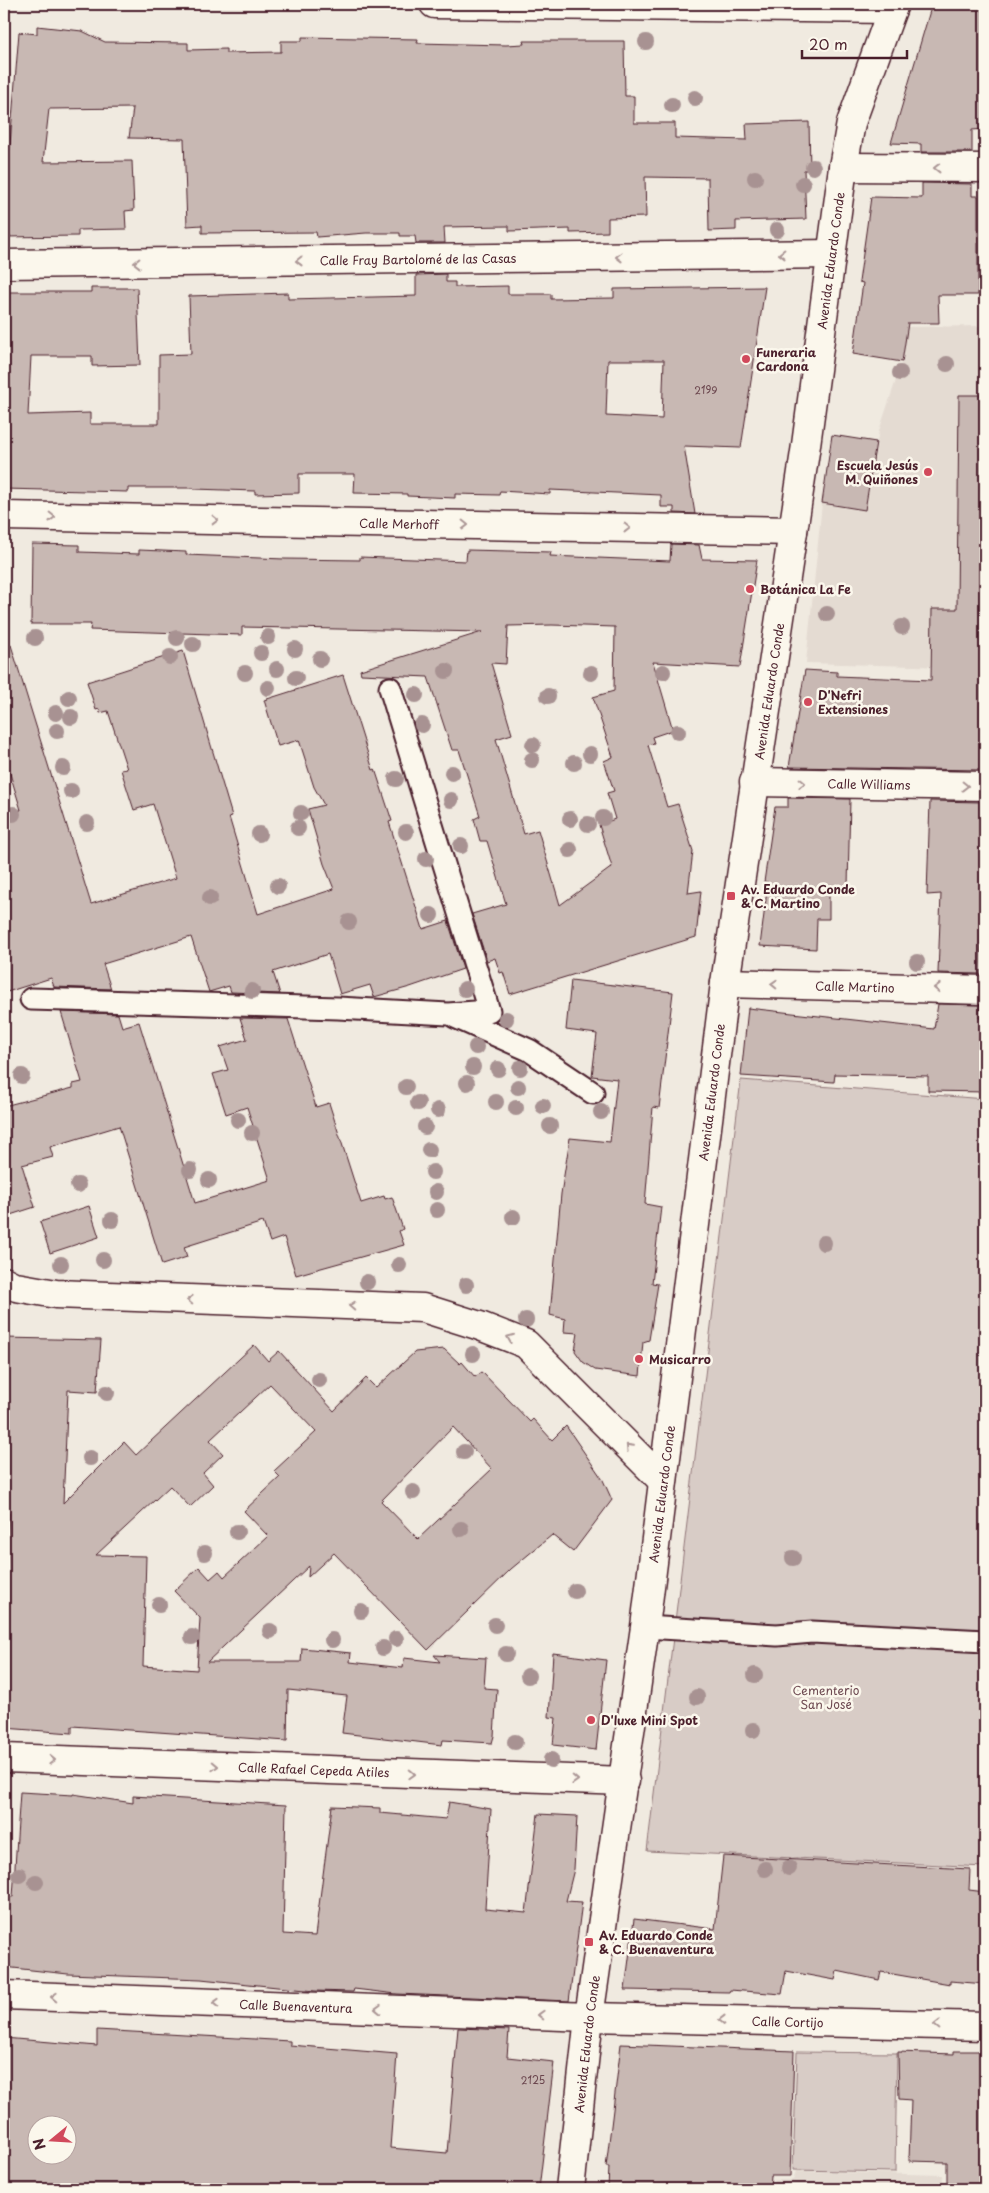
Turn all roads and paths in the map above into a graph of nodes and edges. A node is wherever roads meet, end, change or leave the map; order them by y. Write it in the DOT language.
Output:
graph roads {
  1 [pos="434,4"];
  2 [pos="893,6"];
  3 [pos="843,167"];
  4 [pos="985,168"];
  5 [pos="831,254"];
  6 [pos="4,264"];
  7 [pos="4,516"];
  8 [pos="793,531"];
  9 [pos="390,688"];
  10 [pos="754,782"];
  11 [pos="985,786"];
  12 [pos="725,982"];
  13 [pos="985,990"];
  14 [pos="31,999"];
  15 [pos="448,1014"];
  16 [pos="593,1094"];
  17 [pos="4,1282"];
  18 [pos="663,1481"];
  19 [pos="645,1627"];
  20 [pos="985,1641"];
  21 [pos="4,1758"];
  22 [pos="625,1782"];
  23 [pos="4,1995"];
  24 [pos="590,2017"];
  25 [pos="985,2026"];
  26 [pos="570,2189"];
  1 -- 2 [label="street"];
  2 -- 3 [label="street, Avenida Eduardo Conde"];
  4 -- 3 [label="street, one-way"];
  3 -- 5 [label="street, Avenida Eduardo Conde"];
  5 -- 6 [label="street, Calle Fray Bartolomé de las Casas, one-way"];
  5 -- 8 [label="street, Avenida Eduardo Conde"];
  7 -- 8 [label="street, Calle Merhoff, one-way"];
  8 -- 10 [label="street, Avenida Eduardo Conde"];
  9 -- 15 [label="lane"];
  10 -- 11 [label="street, Calle Williams, one-way"];
  10 -- 12 [label="street, Avenida Eduardo Conde"];
  13 -- 12 [label="street, Calle Martino, one-way"];
  12 -- 18 [label="street, Avenida Eduardo Conde"];
  14 -- 15 [label="lane"];
  15 -- 16 [label="lane"];
  18 -- 17 [label="street, one-way"];
  18 -- 19 [label="street, Avenida Eduardo Conde"];
  19 -- 20 [label="lane"];
  19 -- 22 [label="street, Avenida Eduardo Conde"];
  21 -- 22 [label="street, Calle Rafael Cepeda Atiles, one-way"];
  22 -- 24 [label="street, Avenida Eduardo Conde"];
  24 -- 23 [label="street, Calle Buenaventura, one-way"];
  25 -- 24 [label="street, Calle Cortijo, one-way"];
  24 -- 26 [label="street, Avenida Eduardo Conde"];
}
